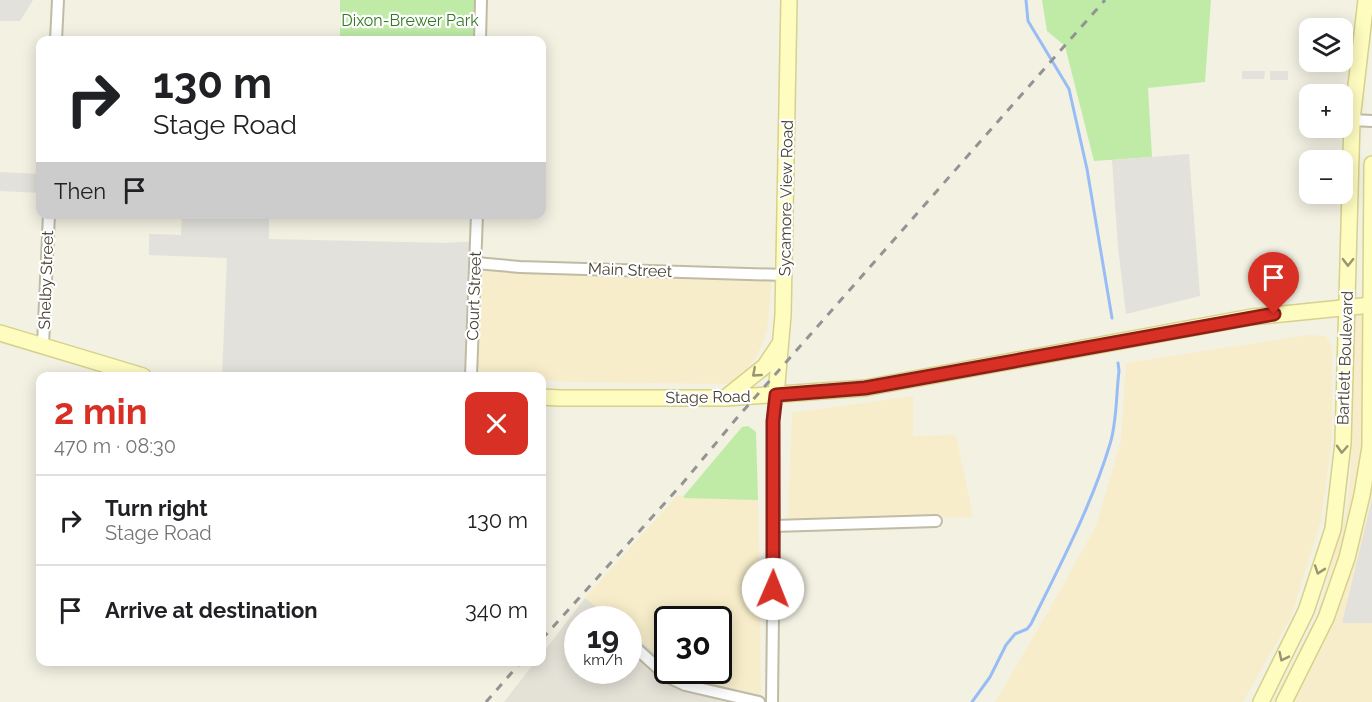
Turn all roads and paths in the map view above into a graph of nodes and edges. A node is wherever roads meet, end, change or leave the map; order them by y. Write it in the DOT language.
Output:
graph roads {
  1 [pos="58,0"];
  2 [pos="481,0"];
  3 [pos="789,0"];
  4 [pos="1365,0"];
  5 [pos="56,36"];
  6 [pos="480,36"];
  7 [pos="1353,111"];
  8 [pos="1353,120"];
  9 [pos="1372,121"];
  10 [pos="1351,138"];
  11 [pos="1372,164"];
  12 [pos="49,219"];
  13 [pos="477,219"];
  14 [pos="476,262"];
  15 [pos="784,275"];
  16 [pos="1371,305"];
  17 [pos="1346,307"];
  18 [pos="0,333"];
  19 [pos="781,342"];
  20 [pos="43,345"];
  21 [pos="129,372"];
  22 [pos="471,372"];
  23 [pos="776,395"];
  24 [pos="546,397"];
  25 [pos="725,398"];
  26 [pos="936,521"];
  27 [pos="774,526"];
  28 [pos="642,654"];
  29 [pos="759,702"];
  30 [pos="772,702"];
  31 [pos="1261,702"];
  32 [pos="1284,702"];
  1 -- 5 [label="street"];
  2 -- 6 [label="street"];
  3 -- 15 [label="main road, Sycamore View Road"];
  4 -- 7 [label="main road, Bartlett Boulevard"];
  8 -- 9 [label="street"];
  10 -- 17 [label="main road, Bartlett Boulevard, one-way"];
  11 -- 16 [label="main road, Bartlett Boulevard"];
  12 -- 20 [label="street, Shelby Street"];
  13 -- 14 [label="street, Court Street"];
  14 -- 15 [label="street, Main Street"];
  14 -- 22 [label="street, Court Street"];
  15 -- 19 [label="main road, Sycamore View Road"];
  16 -- 17 [label="main road, Stage Road"];
  16 -- 32 [label="main road, Bartlett Boulevard"];
  17 -- 23 [label="main road, Stage Road"];
  17 -- 31 [label="main road, Bartlett Boulevard, one-way"];
  18 -- 20 [label="main road"];
  19 -- 23 [label="main road, Sycamore View Road"];
  19 -- 25 [label="main road, one-way"];
  20 -- 21 [label="main road"];
  23 -- 25 [label="main road, Stage Road"];
  23 -- 27 [label="street"];
  24 -- 25 [label="main road, Stage Road"];
  26 -- 27 [label="street"];
  27 -- 30 [label="street"];
  28 -- 29 [label="street"];
}
